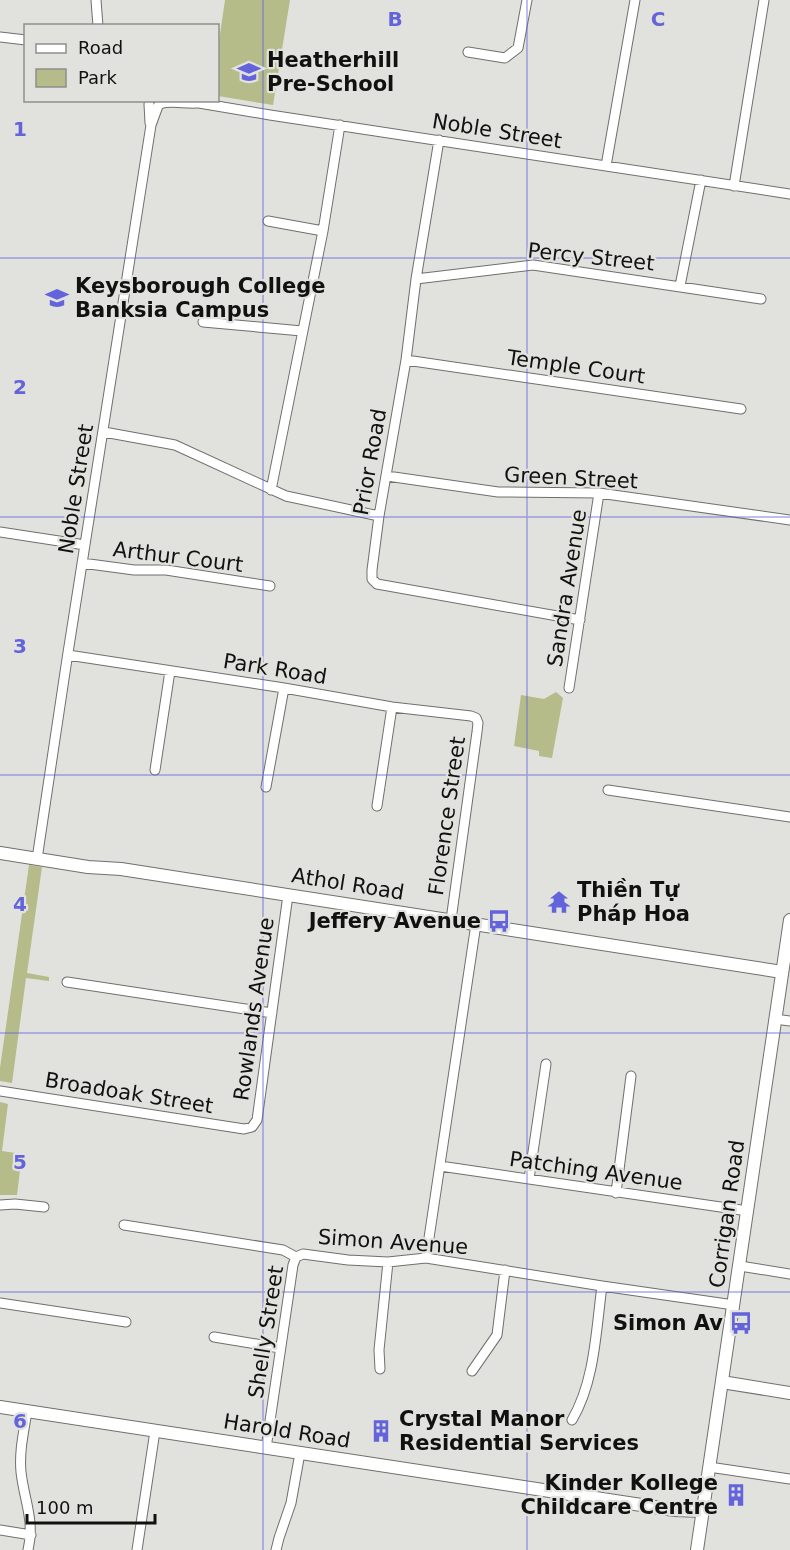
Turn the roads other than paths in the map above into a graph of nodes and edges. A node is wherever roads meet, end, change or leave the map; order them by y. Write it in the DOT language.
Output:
graph roads {
  1 [pos="96,0"];
  2 [pos="527,0"];
  3 [pos="635,0"];
  4 [pos="764,0"];
  5 [pos="96,23"];
  6 [pos="0,36"];
  7 [pos="24,40"];
  8 [pos="468,52"];
  9 [pos="153,102"];
  10 [pos="196,102"];
  11 [pos="340,125"];
  12 [pos="439,140"];
  13 [pos="606,166"];
  14 [pos="701,180"];
  15 [pos="734,186"];
  16 [pos="790,195"];
  17 [pos="268,220"];
  18 [pos="323,231"];
  19 [pos="416,279"];
  20 [pos="680,286"];
  21 [pos="761,299"];
  22 [pos="203,322"];
  23 [pos="302,331"];
  24 [pos="406,360"];
  25 [pos="741,409"];
  26 [pos="104,432"];
  27 [pos="387,476"];
  28 [pos="271,490"];
  29 [pos="599,494"];
  30 [pos="379,516"];
  31 [pos="790,520"];
  32 [pos="0,532"];
  33 [pos="85,545"];
  34 [pos="82,563"];
  35 [pos="270,586"];
  36 [pos="580,620"];
  37 [pos="68,655"];
  38 [pos="170,670"];
  39 [pos="284,688"];
  40 [pos="569,688"];
  41 [pos="392,707"];
  42 [pos="476,718"];
  43 [pos="155,770"];
  44 [pos="266,787"];
  45 [pos="608,790"];
  46 [pos="377,806"];
  47 [pos="790,817"];
  48 [pos="0,847"];
  49 [pos="0,853"];
  50 [pos="38,856"];
  51 [pos="288,895"];
  52 [pos="451,920"];
  53 [pos="790,920"];
  54 [pos="476,924"];
  55 [pos="782,972"];
  56 [pos="67,982"];
  57 [pos="272,1013"];
  58 [pos="776,1019"];
  59 [pos="790,1021"];
  60 [pos="546,1064"];
  61 [pos="631,1076"];
  62 [pos="0,1091"];
  63 [pos="252,1127"];
  64 [pos="440,1166"];
  65 [pos="529,1179"];
  66 [pos="616,1192"];
  67 [pos="0,1205"];
  68 [pos="44,1208"];
  69 [pos="748,1211"];
  70 [pos="124,1225"];
  71 [pos="296,1257"];
  72 [pos="426,1258"];
  73 [pos="388,1262"];
  74 [pos="740,1266"];
  75 [pos="505,1270"];
  76 [pos="790,1274"];
  77 [pos="602,1286"];
  78 [pos="0,1303"];
  79 [pos="734,1305"];
  80 [pos="126,1322"];
  81 [pos="214,1337"];
  82 [pos="280,1348"];
  83 [pos="380,1369"];
  84 [pos="472,1371"];
  85 [pos="722,1382"];
  86 [pos="790,1393"];
  87 [pos="0,1407"];
  88 [pos="27,1411"];
  89 [pos="572,1420"];
  90 [pos="155,1431"];
  91 [pos="266,1448"];
  92 [pos="300,1453"];
  93 [pos="709,1467"];
  94 [pos="790,1479"];
  95 [pos="702,1514"];
  96 [pos="0,1530"];
  97 [pos="31,1535"];
  98 [pos="28,1550"];
  99 [pos="137,1550"];
  100 [pos="276,1550"];
  101 [pos="697,1550"];
  1 -- 5 [label="street"];
  2 -- 8 [label="street"];
  3 -- 13 [label="street"];
  4 -- 15 [label="street"];
  6 -- 7 [label="street"];
  9 -- 10 [label="street, Noble Street"];
  9 -- 26 [label="street, Noble Street"];
  10 -- 11 [label="street, Noble Street"];
  11 -- 12 [label="street, Noble Street"];
  11 -- 18 [label="street"];
  12 -- 13 [label="street, Noble Street"];
  12 -- 19 [label="street, Prior Road"];
  13 -- 14 [label="street, Noble Street"];
  14 -- 15 [label="street, Noble Street"];
  14 -- 20 [label="street"];
  15 -- 16 [label="street, Noble Street"];
  17 -- 18 [label="street"];
  18 -- 23 [label="street"];
  19 -- 20 [label="street, Percy Street"];
  19 -- 24 [label="street, Prior Road"];
  20 -- 21 [label="street, Percy Street"];
  22 -- 23 [label="street"];
  23 -- 28 [label="street"];
  24 -- 25 [label="street, Temple Court"];
  24 -- 27 [label="street, Prior Road"];
  26 -- 28 [label="street"];
  26 -- 33 [label="street, Noble Street"];
  27 -- 29 [label="street, Green Street"];
  27 -- 30 [label="street, Prior Road"];
  28 -- 30 [label="street"];
  29 -- 31 [label="street, Green Street"];
  29 -- 36 [label="street, Sandra Avenue"];
  30 -- 36 [label="street, Prior Road"];
  32 -- 33 [label="street"];
  33 -- 34 [label="street, Noble Street"];
  34 -- 35 [label="street, Arthur Court"];
  34 -- 37 [label="street, Noble Street"];
  36 -- 40 [label="street, Sandra Avenue"];
  37 -- 38 [label="street, Park Road"];
  37 -- 50 [label="street, Noble Street"];
  38 -- 39 [label="street, Park Road"];
  38 -- 43 [label="street"];
  39 -- 41 [label="street, Park Road"];
  39 -- 44 [label="street"];
  41 -- 42 [label="street, Park Road"];
  41 -- 46 [label="street"];
  42 -- 52 [label="street, Florence Street"];
  45 -- 47 [label="street"];
  48 -- 50 [label="main road, Athol Road"];
  49 -- 50 [label="main road, Athol Road"];
  50 -- 51 [label="main road, Athol Road"];
  51 -- 52 [label="main road, Athol Road"];
  51 -- 57 [label="street, Rowlands Avenue"];
  52 -- 54 [label="main road, Athol Road"];
  53 -- 55 [label="main road, Corrigan Road"];
  54 -- 55 [label="main road, Athol Road"];
  54 -- 64 [label="street"];
  55 -- 58 [label="main road, Corrigan Road"];
  56 -- 57 [label="street"];
  57 -- 63 [label="street, Rowlands Avenue"];
  58 -- 59 [label="street"];
  58 -- 69 [label="main road, Corrigan Road"];
  60 -- 65 [label="street"];
  61 -- 66 [label="street"];
  62 -- 63 [label="street, Broadoak Street"];
  64 -- 65 [label="street, Patching Avenue"];
  64 -- 72 [label="street"];
  65 -- 66 [label="street, Patching Avenue"];
  66 -- 69 [label="street, Patching Avenue"];
  67 -- 68 [label="street"];
  69 -- 74 [label="main road, Corrigan Road"];
  70 -- 71 [label="street, Simon Avenue"];
  71 -- 73 [label="street, Simon Avenue"];
  71 -- 82 [label="street, Shelly Street"];
  72 -- 73 [label="street, Simon Avenue"];
  72 -- 75 [label="street, Simon Avenue"];
  73 -- 83 [label="street"];
  74 -- 76 [label="street"];
  74 -- 79 [label="main road, Corrigan Road"];
  75 -- 77 [label="street, Simon Avenue"];
  75 -- 84 [label="street"];
  77 -- 79 [label="street, Simon Avenue"];
  77 -- 89 [label="street"];
  78 -- 80 [label="street"];
  79 -- 85 [label="main road, Corrigan Road"];
  81 -- 82 [label="street"];
  82 -- 91 [label="street, Shelly Street"];
  85 -- 86 [label="main road"];
  85 -- 93 [label="main road, Corrigan Road"];
  87 -- 88 [label="main road, Harold Road"];
  88 -- 90 [label="main road, Harold Road"];
  88 -- 97 [label="street"];
  90 -- 91 [label="main road, Harold Road"];
  90 -- 99 [label="street"];
  91 -- 92 [label="main road, Harold Road"];
  92 -- 95 [label="main road, Harold Road"];
  92 -- 100 [label="street"];
  93 -- 94 [label="street"];
  93 -- 95 [label="main road, Corrigan Road"];
  95 -- 101 [label="main road, Corrigan Road"];
  96 -- 97 [label="street"];
  97 -- 98 [label="street"];
}
